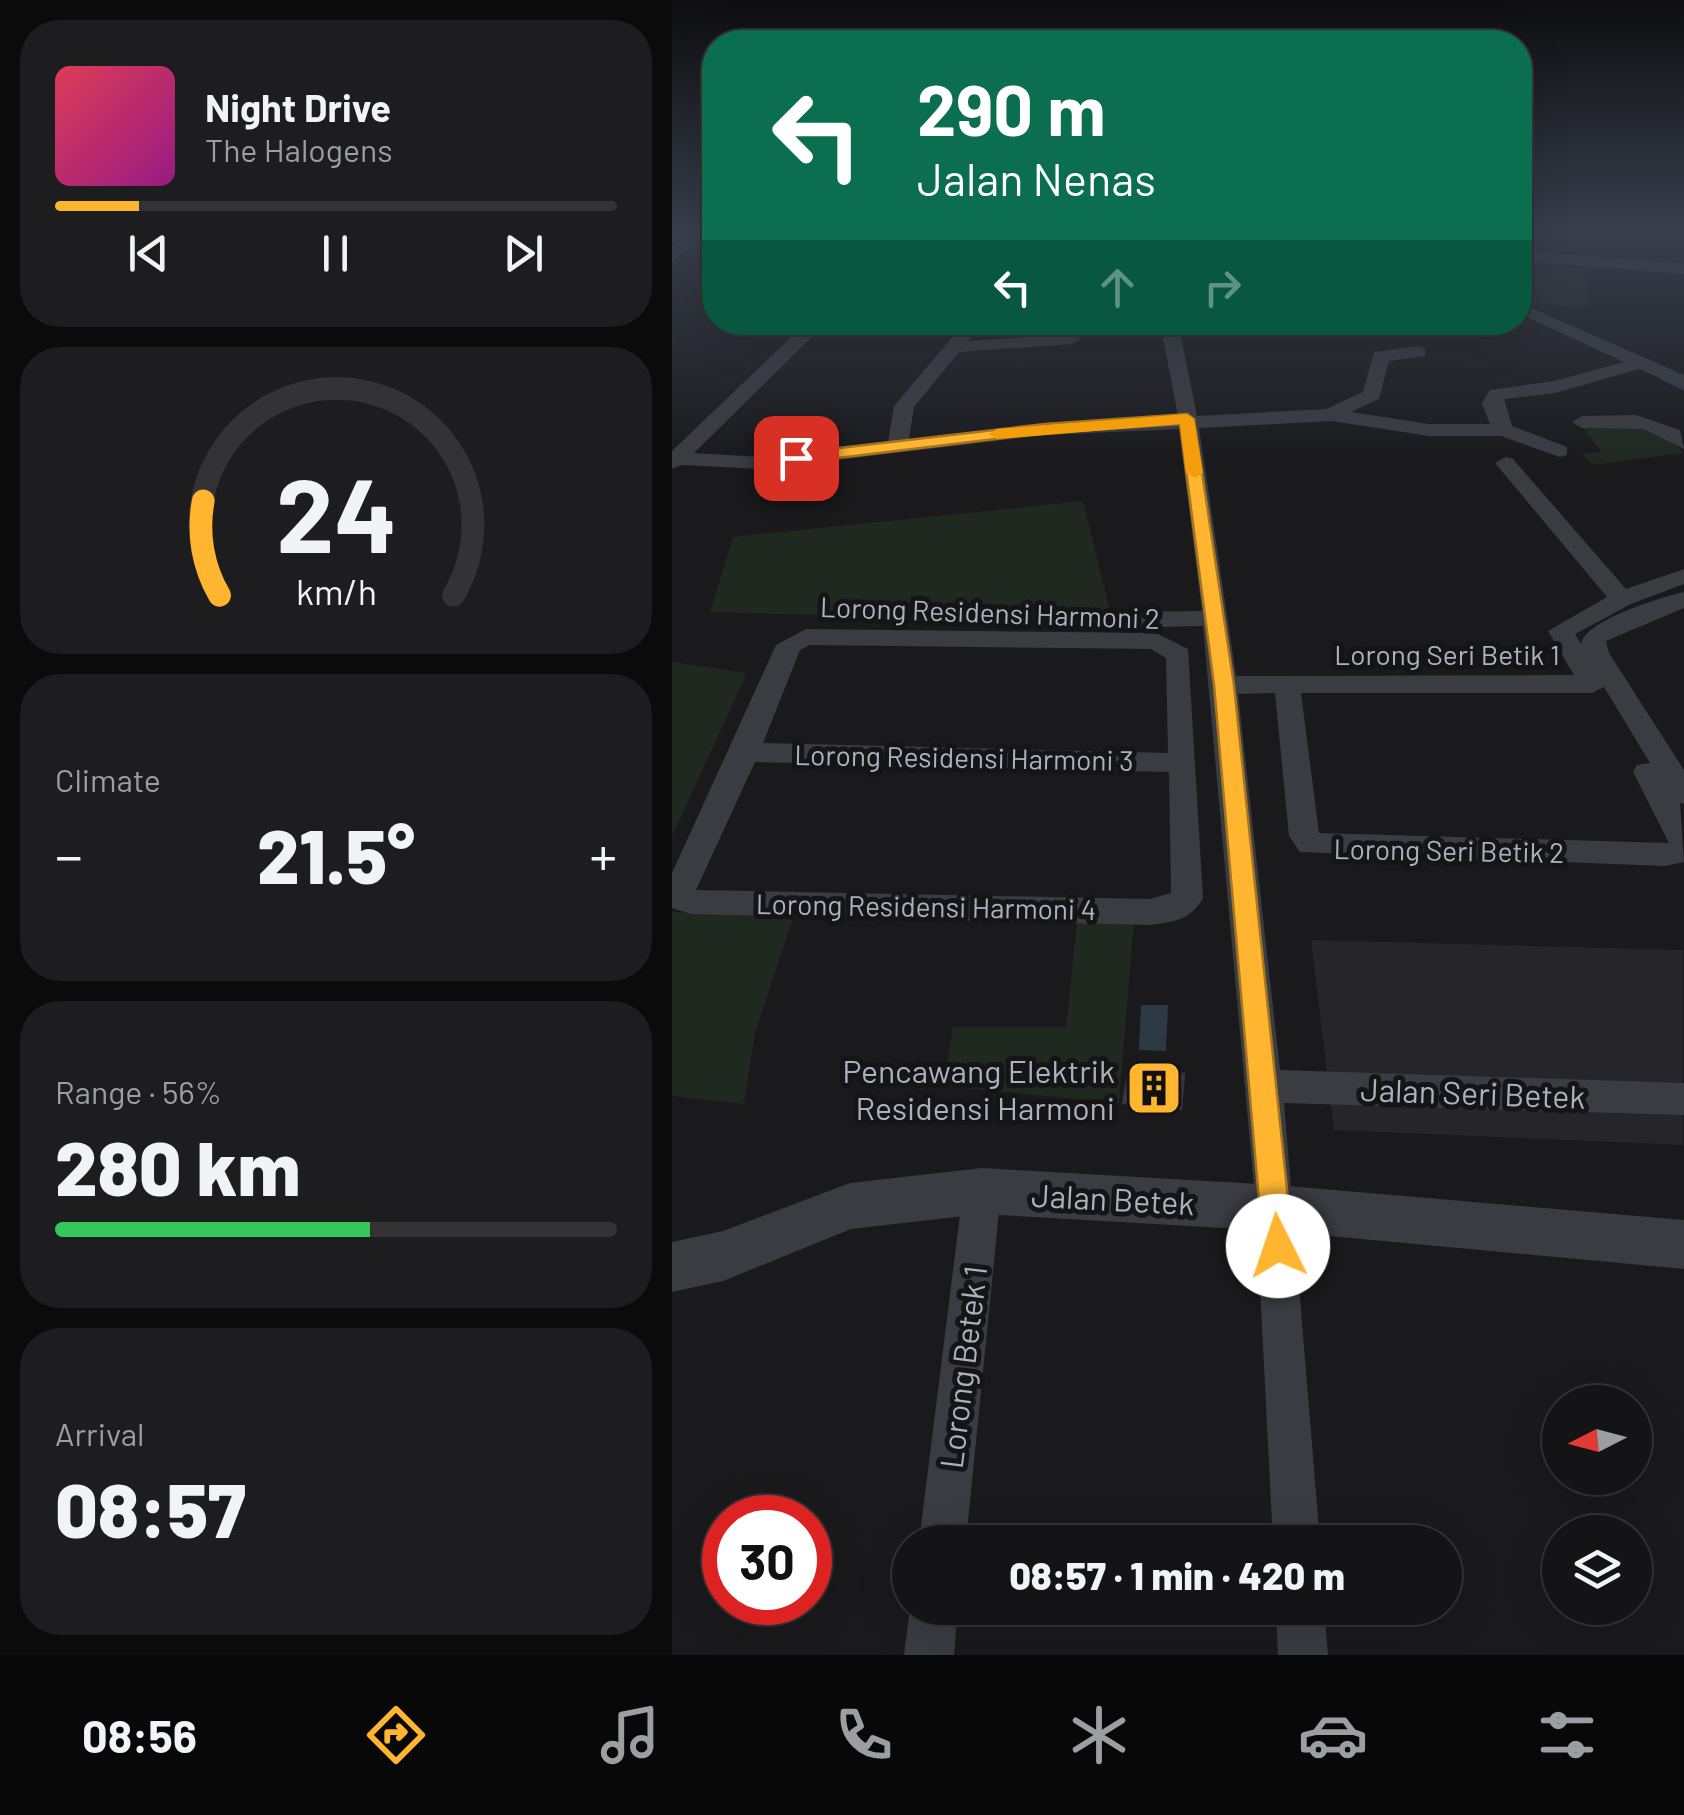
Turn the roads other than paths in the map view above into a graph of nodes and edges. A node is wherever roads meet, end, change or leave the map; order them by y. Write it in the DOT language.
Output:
graph roads {
  1 [pos="1532,314"];
  2 [pos="804,335"];
  3 [pos="1171,335"];
  4 [pos="1072,340"];
  5 [pos="1418,352"];
  6 [pos="1635,365"];
  7 [pos="1684,382"];
  8 [pos="1332,416"];
  9 [pos="1187,419"];
  10 [pos="1582,422"];
  11 [pos="1503,430"];
  12 [pos="898,445"];
  13 [pos="1560,451"];
  14 [pos="1679,456"];
  15 [pos="673,460"];
  16 [pos="1506,463"];
  17 [pos="1684,576"];
  18 [pos="1622,599"];
  19 [pos="1684,600"];
  20 [pos="1215,618"];
  21 [pos="1118,620"];
  22 [pos="1592,684"];
  23 [pos="1224,685"];
  24 [pos="1287,685"];
  25 [pos="746,752"];
  26 [pos="1183,762"];
  27 [pos="1684,794"];
  28 [pos="1684,839"];
  29 [pos="1195,849"];
  30 [pos="1241,849"];
  31 [pos="1263,1086"];
  32 [pos="1684,1099"];
  33 [pos="982,1191"];
  34 [pos="1276,1208"];
  35 [pos="1684,1245"];
  36 [pos="672,1267"];
  37 [pos="944,1525"];
  38 [pos="1295,1525"];
  39 [pos="932,1625"];
  40 [pos="1301,1625"];
  41 [pos="929,1655"];
  42 [pos="1303,1655"];
  1 -- 6 [label="street"];
  2 -- 15 [label="street"];
  3 -- 9 [label="street"];
  4 -- 12 [label="street"];
  5 -- 8 [label="street"];
  6 -- 7 [label="street"];
  6 -- 11 [label="street"];
  8 -- 9 [label="street"];
  8 -- 11 [label="street"];
  9 -- 12 [label="street"];
  9 -- 20 [label="street"];
  10 -- 14 [label="street"];
  11 -- 13 [label="street"];
  12 -- 15 [label="street"];
  16 -- 18 [label="street"];
  17 -- 18 [label="street, Lorong Seri Betik 1"];
  18 -- 22 [label="street, Lorong Seri Betik 1"];
  19 -- 27 [label="street"];
  20 -- 21 [label="street"];
  20 -- 23 [label="street"];
  22 -- 24 [label="street, Lorong Seri Betik 1"];
  22 -- 28 [label="street, Lorong Seri Betik 2"];
  23 -- 24 [label="street, Lorong Seri Betik 1"];
  23 -- 30 [label="street"];
  24 -- 28 [label="street, Lorong Seri Betik 2"];
  25 -- 26 [label="street, Lorong Residensi Harmoni 3"];
  25 -- 26 [label="street, Lorong Residensi Harmoni 2"];
  25 -- 29 [label="street, Lorong Residensi Harmoni 4"];
  26 -- 29 [label="street"];
  29 -- 30 [label="street"];
  30 -- 31 [label="street"];
  31 -- 32 [label="street, Jalan Seri Betek"];
  31 -- 34 [label="street"];
  33 -- 34 [label="street, Jalan Betek"];
  33 -- 36 [label="street, Jalan Betek"];
  33 -- 37 [label="street, Lorong Betek 1"];
  34 -- 35 [label="street, Jalan Betek"];
  34 -- 38 [label="street"];
  39 -- 41 [label="street"];
  40 -- 42 [label="street"];
}
